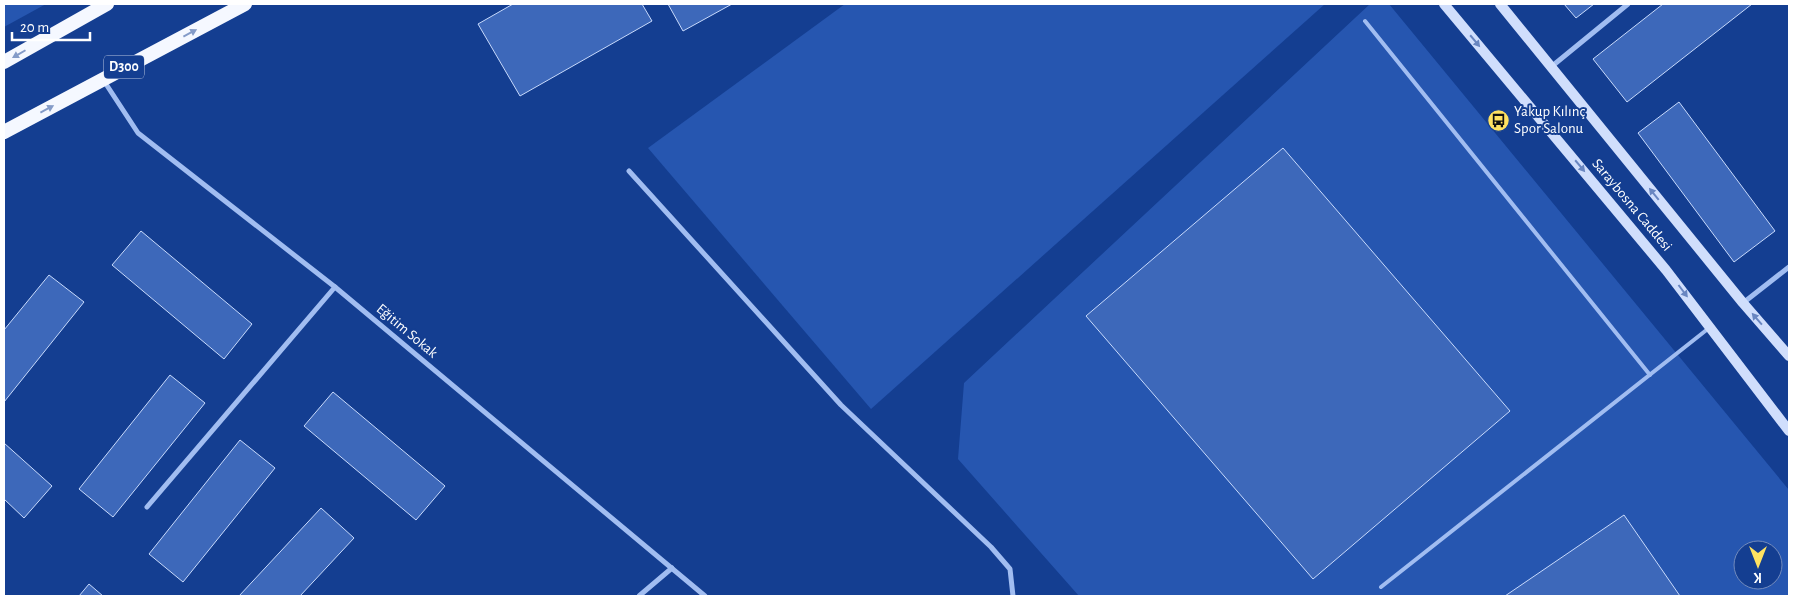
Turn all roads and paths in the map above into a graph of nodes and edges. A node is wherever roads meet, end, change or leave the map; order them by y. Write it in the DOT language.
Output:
graph roads {
  1 [pos="106,4"];
  2 [pos="245,4"];
  3 [pos="1444,4"];
  4 [pos="1500,4"];
  5 [pos="1628,4"];
  6 [pos="1366,22"];
  7 [pos="4,62"];
  8 [pos="1551,67"];
  9 [pos="102,79"];
  10 [pos="4,132"];
  11 [pos="629,171"];
  12 [pos="1789,268"];
  13 [pos="335,287"];
  14 [pos="1743,303"];
  15 [pos="1710,327"];
  16 [pos="1789,356"];
  17 [pos="1650,375"];
  18 [pos="1789,431"];
  19 [pos="147,507"];
  20 [pos="672,568"];
  21 [pos="1381,587"];
  22 [pos="639,596"];
  23 [pos="705,596"];
  24 [pos="1013,596"];
  1 -- 7 [label="highway, one-way"];
  9 -- 2 [label="highway, D300, one-way"];
  3 -- 15 [label="main road, Saraybosna Caddesi, one-way"];
  4 -- 8 [label="main road, Saraybosna Caddesi"];
  5 -- 8 [label="street"];
  6 -- 17 [label="lane"];
  14 -- 8 [label="main road, Saraybosna Caddesi, one-way"];
  10 -- 9 [label="highway, D300, one-way"];
  9 -- 13 [label="street, Eğitim Sokak"];
  11 -- 24 [label="street"];
  12 -- 14 [label="street"];
  13 -- 19 [label="street"];
  13 -- 20 [label="street, Eğitim Sokak"];
  16 -- 14 [label="main road, Saraybosna Caddesi, one-way"];
  15 -- 17 [label="lane"];
  15 -- 18 [label="main road, Saraybosna Caddesi"];
  17 -- 21 [label="lane"];
  20 -- 22 [label="street"];
  20 -- 23 [label="street, Eğitim Sokak"];
}
